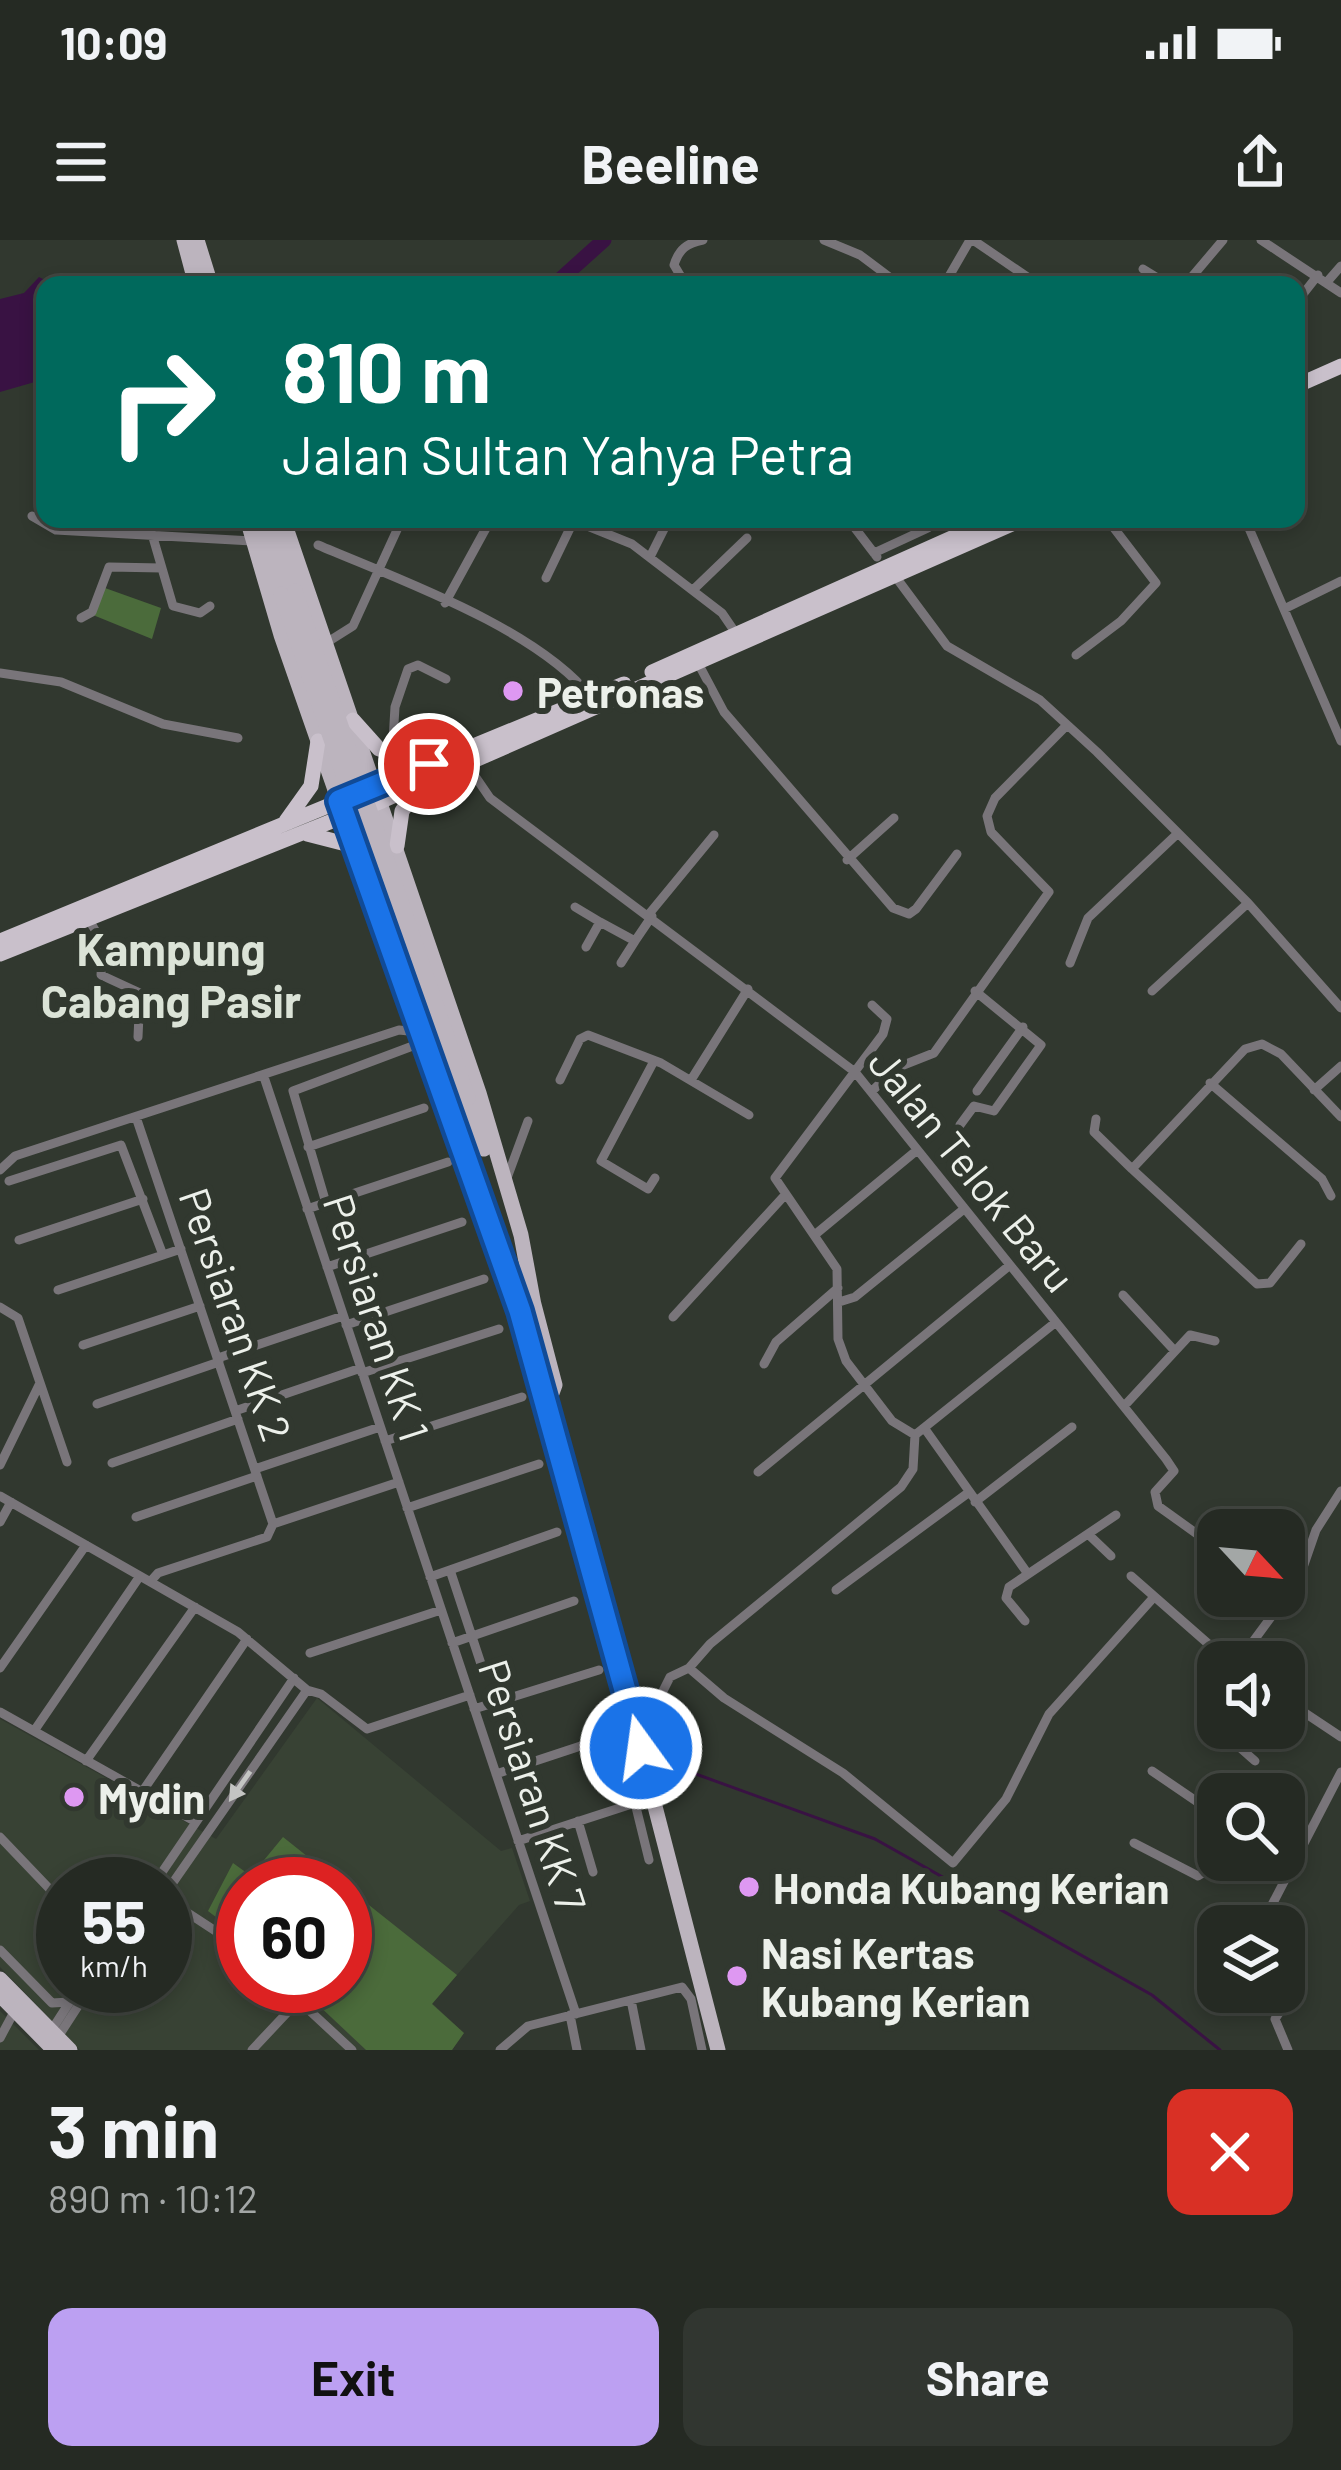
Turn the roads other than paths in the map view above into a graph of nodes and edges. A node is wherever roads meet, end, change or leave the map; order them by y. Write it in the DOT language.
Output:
graph roads {
  1 [pos="184,240"];
  2 [pos="197,240"];
  3 [pos="703,240"];
  4 [pos="824,240"];
  5 [pos="971,240"];
  6 [pos="1223,240"];
  7 [pos="1261,240"];
  8 [pos="1341,266"];
  9 [pos="1143,269"];
  10 [pos="194,276"];
  11 [pos="208,276"];
  12 [pos="681,276"];
  13 [pos="888,276"];
  14 [pos="949,276"];
  15 [pos="1025,276"];
  16 [pos="1154,276"];
  17 [pos="1193,276"];
  18 [pos="1323,278"];
  19 [pos="1341,293"];
  20 [pos="1305,295"];
  21 [pos="1341,366"];
  22 [pos="1341,377"];
  23 [pos="1305,382"];
  24 [pos="1305,393"];
  25 [pos="32,516"];
  26 [pos="36,518"];
  27 [pos="53,528"];
  28 [pos="249,528"];
  29 [pos="262,528"];
  30 [pos="274,528"];
  31 [pos="287,528"];
  32 [pos="398,528"];
  33 [pos="486,528"];
  34 [pos="568,528"];
  35 [pos="595,528"];
  36 [pos="664,528"];
  37 [pos="855,528"];
  38 [pos="928,528"];
  39 [pos="972,528"];
  40 [pos="996,528"];
  41 [pos="1114,528"];
  42 [pos="1249,528"];
  43 [pos="152,534"];
  44 [pos="747,538"];
  45 [pos="252,541"];
  46 [pos="318,545"];
  47 [pos="650,557"];
  48 [pos="884,565"];
  49 [pos="162,568"];
  50 [pos="378,570"];
  51 [pos="546,578"];
  52 [pos="1341,581"];
  53 [pos="694,589"];
  54 [pos="288,592"];
  55 [pos="445,603"];
  56 [pos="210,606"];
  57 [pos="1284,609"];
  58 [pos="81,618"];
  59 [pos="748,631"];
  60 [pos="326,643"];
  61 [pos="1076,656"];
  62 [pos="698,663"];
  63 [pos="0,673"];
  64 [pos="446,680"];
  65 [pos="591,697"];
  66 [pos="353,720"];
  67 [pos="1067,725"];
  68 [pos="238,738"];
  69 [pos="1341,740"];
  70 [pos="363,747"];
  71 [pos="321,749"];
  72 [pos="392,757"];
  73 [pos="466,763"];
  74 [pos="431,771"];
  75 [pos="379,793"];
  76 [pos="342,808"];
  77 [pos="894,818"];
  78 [pos="390,826"];
  79 [pos="288,830"];
  80 [pos="714,835"];
  81 [pos="1176,835"];
  82 [pos="398,846"];
  83 [pos="356,850"];
  84 [pos="957,854"];
  85 [pos="847,860"];
  86 [pos="364,872"];
  87 [pos="1248,903"];
  88 [pos="575,907"];
  89 [pos="651,915"];
  90 [pos="88,919"];
  91 [pos="600,922"];
  92 [pos="0,941"];
  93 [pos="635,941"];
  94 [pos="586,946"];
  95 [pos="0,954"];
  96 [pos="621,962"];
  97 [pos="1070,964"];
  98 [pos="748,989"];
  99 [pos="975,991"];
  100 [pos="1152,991"];
  101 [pos="872,1005"];
  102 [pos="1341,1008"];
  103 [pos="411,1010"];
  104 [pos="1023,1027"];
  105 [pos="399,1030"];
  106 [pos="138,1037"];
  107 [pos="414,1040"];
  108 [pos="654,1060"];
  109 [pos="1341,1066"];
  110 [pos="856,1072"];
  111 [pos="263,1077"];
  112 [pos="560,1080"];
  113 [pos="691,1080"];
  114 [pos="1210,1083"];
  115 [pos="1313,1090"];
  116 [pos="977,1091"];
  117 [pos="871,1092"];
  118 [pos="424,1108"];
  119 [pos="749,1115"];
  120 [pos="1341,1117"];
  121 [pos="136,1118"];
  122 [pos="1096,1119"];
  123 [pos="528,1121"];
  124 [pos="960,1125"];
  125 [pos="308,1147"];
  126 [pos="41,1148"];
  127 [pos="916,1150"];
  128 [pos="448,1162"];
  129 [pos="47,1168"];
  130 [pos="1132,1169"];
  131 [pos="0,1170"];
  132 [pos="655,1178"];
  133 [pos="9,1180"];
  134 [pos="505,1184"];
  135 [pos="160,1186"];
  136 [pos="785,1195"];
  137 [pos="142,1196"];
  138 [pos="1331,1196"];
  139 [pos="326,1203"];
  140 [pos="308,1209"];
  141 [pos="964,1209"];
  142 [pos="462,1222"];
  143 [pos="817,1233"];
  144 [pos="19,1240"];
  145 [pos="1301,1244"];
  146 [pos="181,1249"];
  147 [pos="163,1255"];
  148 [pos="1010,1265"];
  149 [pos="327,1267"];
  150 [pos="484,1279"];
  151 [pos="838,1288"];
  152 [pos="58,1290"];
  153 [pos="1123,1295"];
  154 [pos="838,1302"];
  155 [pos="200,1306"];
  156 [pos="0,1307"];
  157 [pos="527,1308"];
  158 [pos="673,1317"];
  159 [pos="345,1320"];
  160 [pos="1056,1322"];
  161 [pos="499,1329"];
  162 [pos="1215,1341"];
  163 [pos="83,1345"];
  164 [pos="1173,1349"];
  165 [pos="218,1360"];
  166 [pos="764,1364"];
  167 [pos="362,1371"];
  168 [pos="40,1383"];
  169 [pos="864,1383"];
  170 [pos="522,1396"];
  171 [pos="1127,1403"];
  172 [pos="98,1404"];
  173 [pos="237,1415"];
  174 [pos="380,1427"];
  175 [pos="1072,1427"];
  176 [pos="920,1432"];
  177 [pos="385,1441"];
  178 [pos="67,1462"];
  179 [pos="112,1463"];
  180 [pos="539,1464"];
  181 [pos="0,1465"];
  182 [pos="256,1472"];
  183 [pos="758,1472"];
  184 [pos="399,1482"];
  185 [pos="1341,1491"];
  186 [pos="0,1496"];
  187 [pos="971,1498"];
  188 [pos="11,1502"];
  189 [pos="407,1508"];
  190 [pos="1116,1515"];
  191 [pos="136,1516"];
  192 [pos="0,1522"];
  193 [pos="273,1528"];
  194 [pos="557,1532"];
  195 [pos="1197,1533"];
  196 [pos="1088,1534"];
  197 [pos="86,1545"];
  198 [pos="1111,1556"];
  199 [pos="1305,1567"];
  200 [pos="450,1570"];
  201 [pos="1028,1574"];
  202 [pos="1131,1576"];
  203 [pos="430,1577"];
  204 [pos="145,1579"];
  205 [pos="836,1590"];
  206 [pos="1154,1597"];
  207 [pos="574,1601"];
  208 [pos="195,1607"];
  209 [pos="441,1610"];
  210 [pos="1269,1617"];
  211 [pos="1024,1621"];
  212 [pos="472,1636"];
  213 [pos="248,1639"];
  214 [pos="1208,1641"];
  215 [pos="1251,1641"];
  216 [pos="452,1643"];
  217 [pos="310,1653"];
  218 [pos="482,1667"];
  219 [pos="689,1667"];
  220 [pos="0,1668"];
  221 [pos="599,1670"];
  222 [pos="294,1678"];
  223 [pos="307,1690"];
  224 [pos="470,1695"];
  225 [pos="474,1709"];
  226 [pos="0,1712"];
  227 [pos="1305,1714"];
  228 [pos="34,1732"];
  229 [pos="620,1733"];
  230 [pos="1341,1737"];
  231 [pos="1241,1749"];
  232 [pos="1255,1761"];
  233 [pos="86,1762"];
  234 [pos="1152,1771"];
  235 [pos="1341,1772"];
  236 [pos="496,1774"];
  237 [pos="647,1774"];
  238 [pos="142,1792"];
  239 [pos="1197,1802"];
  240 [pos="578,1821"];
  241 [pos="196,1822"];
  242 [pos="0,1837"];
  243 [pos="518,1840"];
  244 [pos="184,1841"];
  245 [pos="1134,1843"];
  246 [pos="1305,1844"];
  247 [pos="196,1849"];
  248 [pos="173,1857"];
  249 [pos="190,1857"];
  250 [pos="650,1860"];
  251 [pos="593,1872"];
  252 [pos="36,1875"];
  253 [pos="1197,1875"];
  254 [pos="0,1950"];
  255 [pos="36,1987"];
  256 [pos="7,1996"];
  257 [pos="631,2000"];
  258 [pos="65,2013"];
  259 [pos="74,2013"];
  260 [pos="286,2013"];
  261 [pos="312,2013"];
  262 [pos="1279,2013"];
  263 [pos="573,2015"];
  264 [pos="0,2038"];
  265 [pos="55,2043"];
  266 [pos="505,2048"];
  267 [pos="252,2050"];
  268 [pos="352,2050"];
  269 [pos="577,2050"];
  270 [pos="641,2050"];
  271 [pos="702,2050"];
  272 [pos="718,2050"];
  273 [pos="1288,2050"];
  1 -- 10 [label="main road"];
  2 -- 11 [label="main road"];
  3 -- 12 [label="street"];
  4 -- 13 [label="street"];
  5 -- 14 [label="street"];
  5 -- 15 [label="street"];
  6 -- 17 [label="street"];
  7 -- 18 [label="street"];
  8 -- 18 [label="street"];
  9 -- 16 [label="street"];
  18 -- 19 [label="street"];
  18 -- 20 [label="street"];
  21 -- 23 [label="highway"];
  22 -- 24 [label="highway"];
  25 -- 26 [label="street"];
  27 -- 43 [label="street"];
  28 -- 45 [label="main road"];
  29 -- 54 [label="main road"];
  30 -- 54 [label="main road"];
  31 -- 60 [label="main road"];
  32 -- 50 [label="street"];
  33 -- 55 [label="street"];
  34 -- 51 [label="street"];
  35 -- 47 [label="street"];
  36 -- 47 [label="street"];
  37 -- 48 [label="street"];
  38 -- 48 [label="street"];
  39 -- 48 [label="highway"];
  40 -- 48 [label="highway"];
  41 -- 61 [label="street"];
  42 -- 57 [label="street"];
  43 -- 45 [label="street"];
  43 -- 49 [label="street"];
  44 -- 53 [label="street"];
  45 -- 71 [label="main road"];
  46 -- 50 [label="street"];
  47 -- 53 [label="street"];
  48 -- 59 [label="highway"];
  48 -- 67 [label="street"];
  49 -- 56 [label="street"];
  49 -- 58 [label="street"];
  50 -- 55 [label="street"];
  50 -- 60 [label="street"];
  52 -- 57 [label="street"];
  53 -- 59 [label="street"];
  54 -- 157 [label="main road, bridge"];
  55 -- 65 [label="street"];
  57 -- 69 [label="street"];
  59 -- 62 [label="highway"];
  59 -- 65 [label="highway"];
  60 -- 66 [label="main road"];
  62 -- 73 [label="highway"];
  62 -- 85 [label="street"];
  63 -- 68 [label="street"];
  64 -- 72 [label="street"];
  65 -- 74 [label="highway"];
  66 -- 70 [label="main road"];
  66 -- 72 [label="highway"];
  67 -- 81 [label="street"];
  67 -- 99 [label="street"];
  70 -- 71 [label="main road"];
  70 -- 75 [label="main road"];
  71 -- 76 [label="main road"];
  71 -- 79 [label="highway"];
  72 -- 74 [label="highway"];
  73 -- 74 [label="highway"];
  73 -- 89 [label="street, Jalan Telok Baru"];
  74 -- 75 [label="highway"];
  74 -- 82 [label="highway"];
  75 -- 76 [label="highway"];
  75 -- 78 [label="main road"];
  76 -- 79 [label="highway"];
  76 -- 83 [label="main road"];
  77 -- 85 [label="street"];
  78 -- 82 [label="main road"];
  78 -- 83 [label="main road"];
  79 -- 86 [label="highway"];
  79 -- 90 [label="highway"];
  79 -- 92 [label="highway"];
  80 -- 89 [label="street"];
  81 -- 87 [label="street"];
  81 -- 97 [label="street"];
  82 -- 134 [label="main road"];
  83 -- 86 [label="main road"];
  84 -- 85 [label="street"];
  86 -- 103 [label="main road"];
  87 -- 100 [label="street"];
  87 -- 102 [label="street"];
  88 -- 91 [label="street"];
  89 -- 93 [label="street"];
  89 -- 98 [label="street, Jalan Telok Baru"];
  90 -- 95 [label="highway"];
  90 -- 106 [label="street"];
  91 -- 93 [label="street"];
  91 -- 94 [label="street"];
  93 -- 96 [label="street"];
  98 -- 110 [label="street, Jalan Telok Baru"];
  98 -- 113 [label="street"];
  99 -- 104 [label="street"];
  99 -- 117 [label="street"];
  101 -- 110 [label="street"];
  103 -- 105 [label="street"];
  103 -- 107 [label="main road"];
  104 -- 116 [label="street"];
  104 -- 124 [label="street"];
  105 -- 107 [label="street"];
  105 -- 111 [label="street"];
  107 -- 125 [label="street"];
  107 -- 157 [label="main road"];
  108 -- 112 [label="street"];
  108 -- 113 [label="street"];
  108 -- 132 [label="street"];
  109 -- 115 [label="street"];
  110 -- 117 [label="street, Jalan Telok Baru"];
  110 -- 136 [label="street"];
  111 -- 121 [label="street"];
  111 -- 140 [label="street, Persiaran KK 1"];
  113 -- 119 [label="street"];
  114 -- 115 [label="street"];
  114 -- 130 [label="street"];
  114 -- 138 [label="street"];
  115 -- 120 [label="street"];
  117 -- 127 [label="street, Jalan Telok Baru"];
  118 -- 125 [label="street"];
  121 -- 126 [label="street"];
  121 -- 135 [label="street, Persiaran KK 2"];
  122 -- 130 [label="street"];
  123 -- 134 [label="street"];
  125 -- 139 [label="street"];
  126 -- 129 [label="street"];
  126 -- 131 [label="street"];
  127 -- 141 [label="street, Jalan Telok Baru"];
  127 -- 143 [label="street"];
  128 -- 139 [label="street"];
  129 -- 133 [label="street"];
  129 -- 137 [label="street"];
  130 -- 145 [label="street"];
  134 -- 157 [label="main road"];
  135 -- 137 [label="street"];
  135 -- 146 [label="street, Persiaran KK 2"];
  136 -- 143 [label="street"];
  136 -- 158 [label="street"];
  137 -- 144 [label="street"];
  137 -- 147 [label="street"];
  139 -- 140 [label="street"];
  140 -- 149 [label="street, Persiaran KK 1"];
  141 -- 148 [label="street, Jalan Telok Baru"];
  141 -- 154 [label="street"];
  142 -- 149 [label="street"];
  143 -- 151 [label="street"];
  146 -- 147 [label="street"];
  146 -- 155 [label="street, Persiaran KK 2"];
  147 -- 152 [label="street"];
  148 -- 160 [label="street, Jalan Telok Baru"];
  148 -- 169 [label="street"];
  149 -- 159 [label="street, Persiaran KK 1"];
  150 -- 159 [label="street"];
  151 -- 154 [label="street"];
  151 -- 166 [label="street"];
  153 -- 164 [label="street"];
  154 -- 169 [label="street"];
  155 -- 163 [label="street"];
  155 -- 165 [label="street, Persiaran KK 2"];
  156 -- 168 [label="street"];
  157 -- 237 [label="main road"];
  159 -- 165 [label="street"];
  159 -- 167 [label="street, Persiaran KK 1"];
  160 -- 171 [label="street, Jalan Telok Baru"];
  160 -- 176 [label="street"];
  161 -- 167 [label="street"];
  162 -- 164 [label="street"];
  164 -- 171 [label="street"];
  165 -- 172 [label="street"];
  165 -- 173 [label="street, Persiaran KK 2"];
  167 -- 173 [label="street"];
  167 -- 174 [label="street, Persiaran KK 1"];
  168 -- 178 [label="street"];
  168 -- 181 [label="street"];
  169 -- 176 [label="street"];
  169 -- 183 [label="street"];
  170 -- 177 [label="street"];
  171 -- 195 [label="street, Jalan Telok Baru"];
  173 -- 179 [label="street"];
  173 -- 182 [label="street, Persiaran KK 2"];
  174 -- 177 [label="street, Persiaran KK 1"];
  174 -- 182 [label="street"];
  175 -- 187 [label="street"];
  176 -- 187 [label="street"];
  176 -- 219 [label="street"];
  177 -- 184 [label="street, Persiaran KK 1"];
  180 -- 189 [label="street"];
  182 -- 191 [label="street"];
  182 -- 193 [label="street, Persiaran KK 2"];
  184 -- 189 [label="street, Persiaran KK 1"];
  184 -- 193 [label="street"];
  185 -- 199 [label="street"];
  186 -- 188 [label="street"];
  187 -- 201 [label="street"];
  187 -- 205 [label="street"];
  188 -- 192 [label="street"];
  188 -- 197 [label="street"];
  189 -- 203 [label="street, Persiaran KK 1"];
  190 -- 196 [label="street"];
  193 -- 204 [label="street"];
  194 -- 200 [label="street"];
  196 -- 198 [label="street"];
  196 -- 201 [label="street"];
  197 -- 204 [label="street"];
  197 -- 220 [label="street"];
  200 -- 203 [label="street"];
  200 -- 212 [label="street"];
  201 -- 211 [label="street"];
  202 -- 206 [label="street"];
  203 -- 209 [label="street, Persiaran KK 7"];
  204 -- 208 [label="street"];
  204 -- 228 [label="street"];
  206 -- 214 [label="street"];
  206 -- 219 [label="street"];
  207 -- 212 [label="street"];
  208 -- 213 [label="street"];
  208 -- 233 [label="street"];
  209 -- 216 [label="street, Persiaran KK 7"];
  209 -- 217 [label="street"];
  210 -- 215 [label="street"];
  212 -- 216 [label="street"];
  212 -- 218 [label="street"];
  213 -- 222 [label="street"];
  213 -- 238 [label="street"];
  216 -- 224 [label="street, Persiaran KK 7"];
  219 -- 237 [label="street"];
  221 -- 225 [label="street"];
  222 -- 223 [label="street"];
  222 -- 241 [label="street"];
  223 -- 224 [label="street"];
  223 -- 247 [label="street, one-way"];
  224 -- 225 [label="street, Persiaran KK 7"];
  225 -- 236 [label="street, Persiaran KK 7"];
  226 -- 228 [label="street"];
  227 -- 230 [label="street"];
  228 -- 233 [label="street"];
  229 -- 236 [label="street"];
  231 -- 232 [label="street"];
  233 -- 238 [label="street"];
  234 -- 239 [label="street"];
  235 -- 246 [label="street"];
  236 -- 243 [label="street, Persiaran KK 7"];
  237 -- 272 [label="main road"];
  238 -- 241 [label="street"];
  240 -- 243 [label="street"];
  240 -- 250 [label="street"];
  240 -- 251 [label="street"];
  241 -- 244 [label="street"];
  242 -- 252 [label="street"];
  243 -- 263 [label="street, Persiaran KK 7"];
  244 -- 247 [label="street"];
  244 -- 248 [label="street"];
  245 -- 253 [label="street"];
  247 -- 249 [label="street"];
  254 -- 255 [label="street"];
  256 -- 264 [label="street"];
  256 -- 265 [label="main road"];
  257 -- 263 [label="street"];
  257 -- 270 [label="street"];
  257 -- 271 [label="street"];
  258 -- 265 [label="street"];
  259 -- 265 [label="street"];
  260 -- 267 [label="street"];
  261 -- 268 [label="street"];
  262 -- 273 [label="street"];
  263 -- 266 [label="street"];
  263 -- 269 [label="street, Persiaran KK 7"];
}
